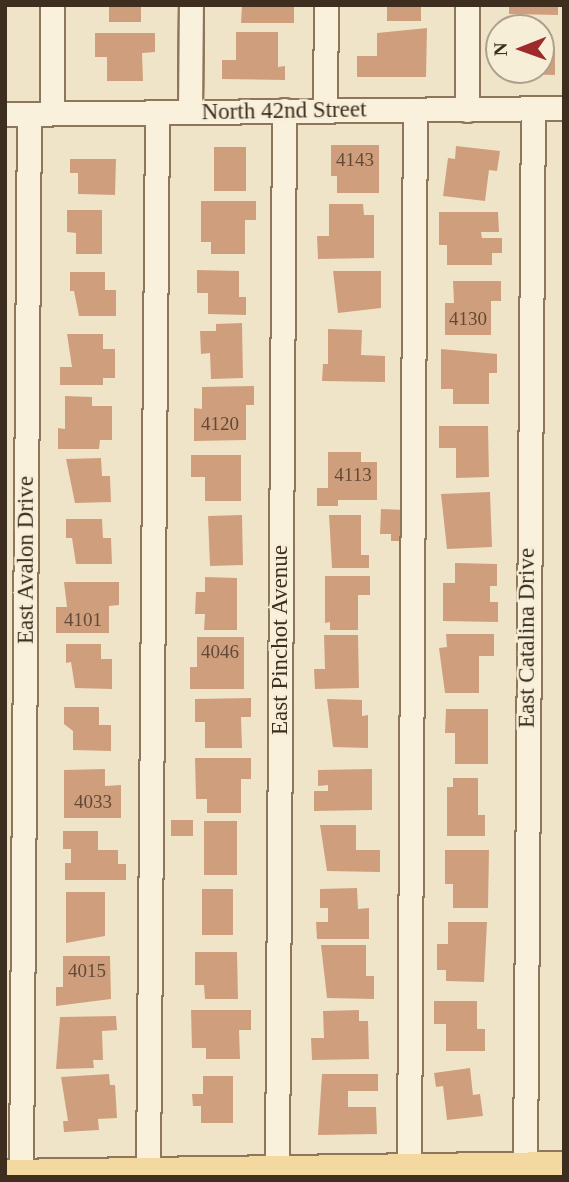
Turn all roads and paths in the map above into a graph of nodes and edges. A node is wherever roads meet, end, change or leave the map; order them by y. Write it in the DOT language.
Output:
graph roads {
  1 [pos="51,5"];
  2 [pos="191,5"];
  3 [pos="326,5"];
  4 [pos="467,5"];
  5 [pos="564,108"];
  6 [pos="284,110"];
  7 [pos="325,110"];
  8 [pos="415,110"];
  9 [pos="467,110"];
  10 [pos="533,110"];
  11 [pos="190,112"];
  12 [pos="41,113"];
  13 [pos="157,113"];
  14 [pos="5,114"];
  15 [pos="564,1166"];
  16 [pos="525,1167"];
  17 [pos="409,1168"];
  18 [pos="259,1173"];
  19 [pos="142,1174"];
  20 [pos="25,1175"];
  1 -- 12 [label="street, East Avalon Drive"];
  2 -- 11 [label="street"];
  3 -- 7 [label="street"];
  4 -- 9 [label="street"];
  5 -- 10 [label="street, North 42nd Street"];
  6 -- 7 [label="street, North 42nd Street"];
  6 -- 11 [label="street, North 42nd Street"];
  6 -- 18 [label="street, East Pinchot Avenue"];
  7 -- 8 [label="street, North 42nd Street"];
  8 -- 9 [label="street, North 42nd Street"];
  8 -- 17 [label="street"];
  9 -- 10 [label="street, North 42nd Street"];
  10 -- 16 [label="street, East Catalina Drive"];
  11 -- 13 [label="street, North 42nd Street"];
  12 -- 13 [label="street, North 42nd Street"];
  12 -- 14 [label="street, North 42nd Street"];
  12 -- 20 [label="street, East Avalon Drive"];
  13 -- 19 [label="street"];
  15 -- 16 [label="main road"];
  16 -- 17 [label="main road"];
  17 -- 18 [label="main road"];
  18 -- 19 [label="main road"];
  19 -- 20 [label="main road"];
}
